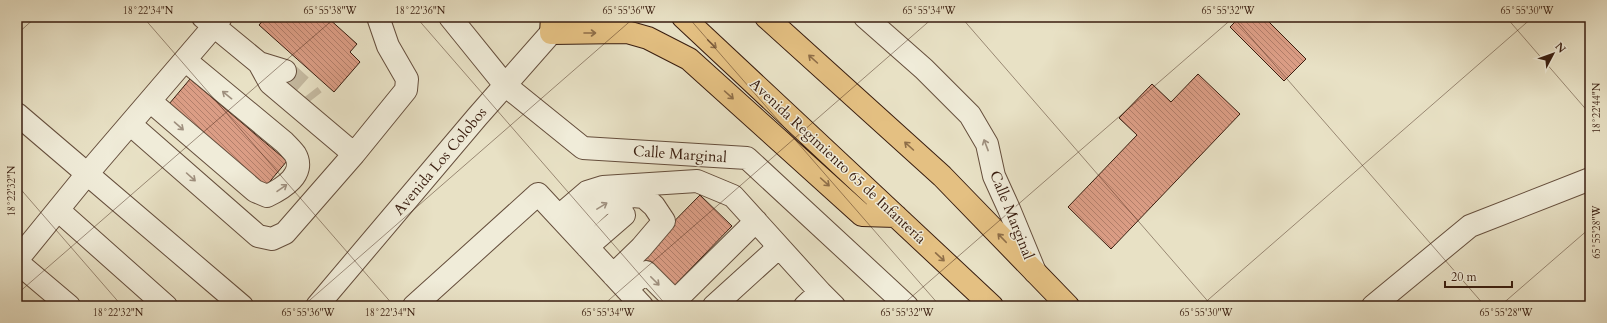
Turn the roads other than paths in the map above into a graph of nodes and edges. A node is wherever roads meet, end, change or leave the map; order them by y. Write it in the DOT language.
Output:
graph roads {
  1 [pos="378,17"];
  2 [pos="450,17"];
  3 [pos="683,17"];
  4 [pos="766,17"];
  5 [pos="865,17"];
  6 [pos="213,20"];
  7 [pos="556,22"];
  8 [pos="185,60"];
  9 [pos="259,64"];
  10 [pos="285,71"];
  11 [pos="506,85"];
  12 [pos="313,99"];
  13 [pos="150,101"];
  14 [pos="17,114"];
  15 [pos="130,124"];
  16 [pos="324,130"];
  17 [pos="354,154"];
  18 [pos="87,174"];
  19 [pos="1590,179"];
  20 [pos="58,210"];
  21 [pos="624,215"];
  22 [pos="896,216"];
  23 [pos="756,221"];
  24 [pos="573,232"];
  25 [pos="779,247"];
  26 [pos="17,261"];
  27 [pos="1035,272"];
  28 [pos="620,282"];
  29 [pos="820,301"];
  30 [pos="69,306"];
  31 [pos="166,306"];
  32 [pos="242,306"];
  33 [pos="317,306"];
  34 [pos="414,306"];
  35 [pos="642,306"];
  36 [pos="714,306"];
  37 [pos="907,306"];
  38 [pos="992,306"];
  39 [pos="1068,306"];
  40 [pos="1373,306"];
  1 -- 17 [label="street"];
  2 -- 11 [label="street, Calle Marginal"];
  3 -- 22 [label="main road, Avenida Regimiento 65 de Infantería, one-way"];
  27 -- 4 [label="main road, one-way"];
  27 -- 5 [label="street, Calle Marginal, one-way"];
  6 -- 8 [label="street"];
  6 -- 9 [label="street"];
  7 -- 11 [label="street, Avenida Los Colobos"];
  7 -- 22 [label="main road, one-way"];
  8 -- 13 [label="street"];
  13 -- 8 [label="street, one-way"];
  9 -- 10 [label="street"];
  9 -- 16 [label="street"];
  11 -- 33 [label="street, Avenida Los Colobos"];
  11 -- 37 [label="street, Calle Marginal"];
  12 -- 16 [label="street"];
  13 -- 15 [label="street"];
  14 -- 18 [label="street"];
  15 -- 17 [label="street, one-way"];
  15 -- 18 [label="street"];
  16 -- 17 [label="street"];
  18 -- 20 [label="street"];
  18 -- 32 [label="street"];
  19 -- 40 [label="street"];
  20 -- 26 [label="street"];
  20 -- 31 [label="street"];
  21 -- 24 [label="street"];
  22 -- 38 [label="main road, Avenida Regimiento 65 de Infantería, one-way"];
  23 -- 24 [label="street"];
  23 -- 25 [label="street"];
  28 -- 23 [label="street, one-way"];
  24 -- 28 [label="street"];
  24 -- 28 [label="street, one-way"];
  24 -- 34 [label="street"];
  25 -- 29 [label="street"];
  25 -- 36 [label="street"];
  26 -- 30 [label="street"];
  27 -- 39 [label="main road"];
  28 -- 35 [label="street"];
}
